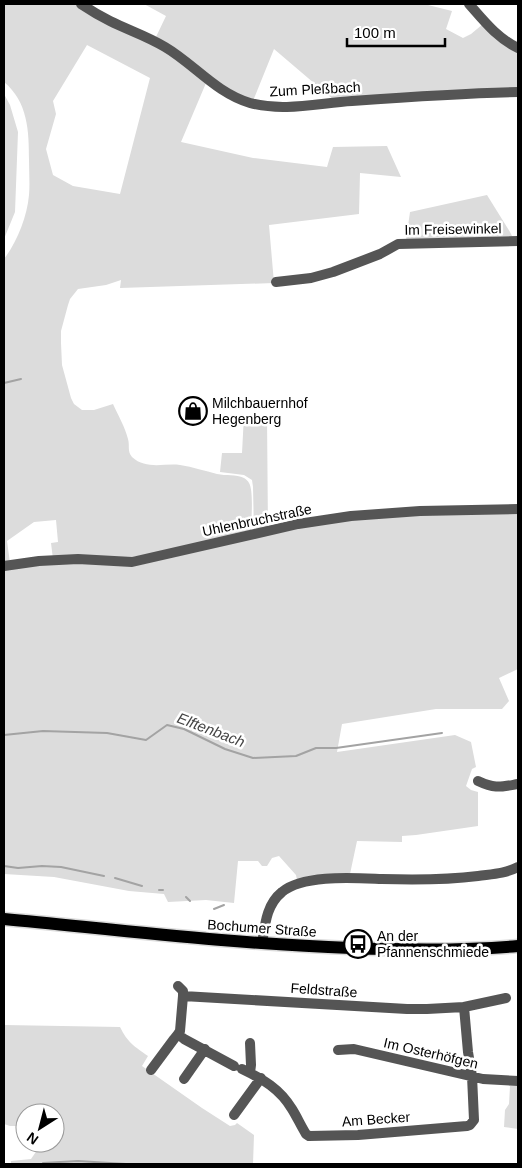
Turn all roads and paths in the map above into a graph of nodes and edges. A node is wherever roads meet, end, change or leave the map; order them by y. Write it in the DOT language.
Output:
graph roads {
  1 [pos="81,4"];
  2 [pos="469,4"];
  3 [pos="518,48"];
  4 [pos="518,92"];
  5 [pos="518,241"];
  6 [pos="276,282"];
  7 [pos="518,509"];
  8 [pos="4,566"];
  9 [pos="478,781"];
  10 [pos="518,784"];
  11 [pos="518,867"];
  12 [pos="4,919"];
  13 [pos="262,944"];
  14 [pos="518,946"];
  15 [pos="506,998"];
  16 [pos="464,1007"];
  17 [pos="178,1034"];
  18 [pos="250,1043"];
  19 [pos="204,1049"];
  20 [pos="338,1050"];
  21 [pos="242,1069"];
  22 [pos="151,1070"];
  23 [pos="472,1076"];
  24 [pos="261,1078"];
  25 [pos="184,1079"];
  26 [pos="518,1081"];
  27 [pos="234,1115"];
  1 -- 4 [label="street, Zum Pleßbach"];
  2 -- 3 [label="street"];
  5 -- 6 [label="street, Im Freisewinkel"];
  7 -- 8 [label="street, Uhlenbruchstraße"];
  9 -- 10 [label="street"];
  11 -- 13 [label="street"];
  12 -- 13 [label="main road, Bochumer Straße"];
  13 -- 14 [label="main road, Bochumer Straße"];
  15 -- 16 [label="street, Feldstraße"];
  16 -- 17 [label="street, Feldstraße"];
  16 -- 23 [label="street"];
  17 -- 19 [label="street"];
  17 -- 22 [label="street, Feldstraße"];
  18 -- 21 [label="street"];
  19 -- 21 [label="street"];
  19 -- 25 [label="street"];
  20 -- 23 [label="street, Im Osterhöfgen"];
  21 -- 24 [label="street, Am Becker"];
  23 -- 24 [label="street, Am Becker"];
  23 -- 26 [label="street, Im Osterhöfgen"];
  24 -- 27 [label="street"];
}
